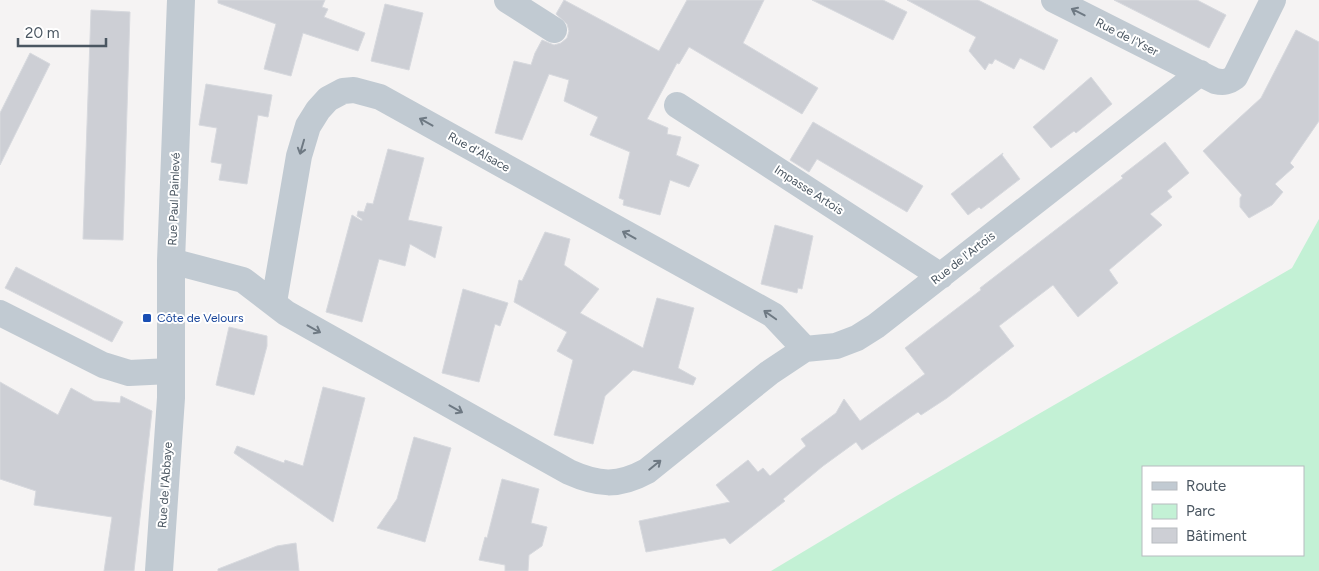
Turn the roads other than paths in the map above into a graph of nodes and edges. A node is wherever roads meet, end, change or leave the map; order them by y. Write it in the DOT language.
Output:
graph roads {
  1 [pos="181,0"];
  2 [pos="507,0"];
  3 [pos="1054,0"];
  4 [pos="1273,0"];
  5 [pos="554,30"];
  6 [pos="1200,73"];
  7 [pos="677,105"];
  8 [pos="171,261"];
  9 [pos="941,276"];
  10 [pos="274,302"];
  11 [pos="0,313"];
  12 [pos="805,349"];
  13 [pos="170,371"];
  14 [pos="171,398"];
  15 [pos="159,571"];
  1 -- 8 [label="street, Rue Paul Painlevé"];
  2 -- 5 [label="street"];
  6 -- 3 [label="street, Rue de l'Yser, one-way"];
  4 -- 6 [label="street"];
  6 -- 9 [label="street, Rue de l'Artois"];
  7 -- 9 [label="street, Impasse Artois"];
  8 -- 10 [label="street"];
  8 -- 13 [label="street, Rue Paul Painlevé"];
  9 -- 12 [label="street, Rue de l'Artois"];
  10 -- 12 [label="street, Rue de l'Artois, one-way"];
  12 -- 10 [label="street, Rue d'Alsace, one-way"];
  11 -- 13 [label="street"];
  13 -- 14 [label="street, Rue Paul Painlevé"];
  14 -- 15 [label="street, Rue de l'Abbaye"];
}
